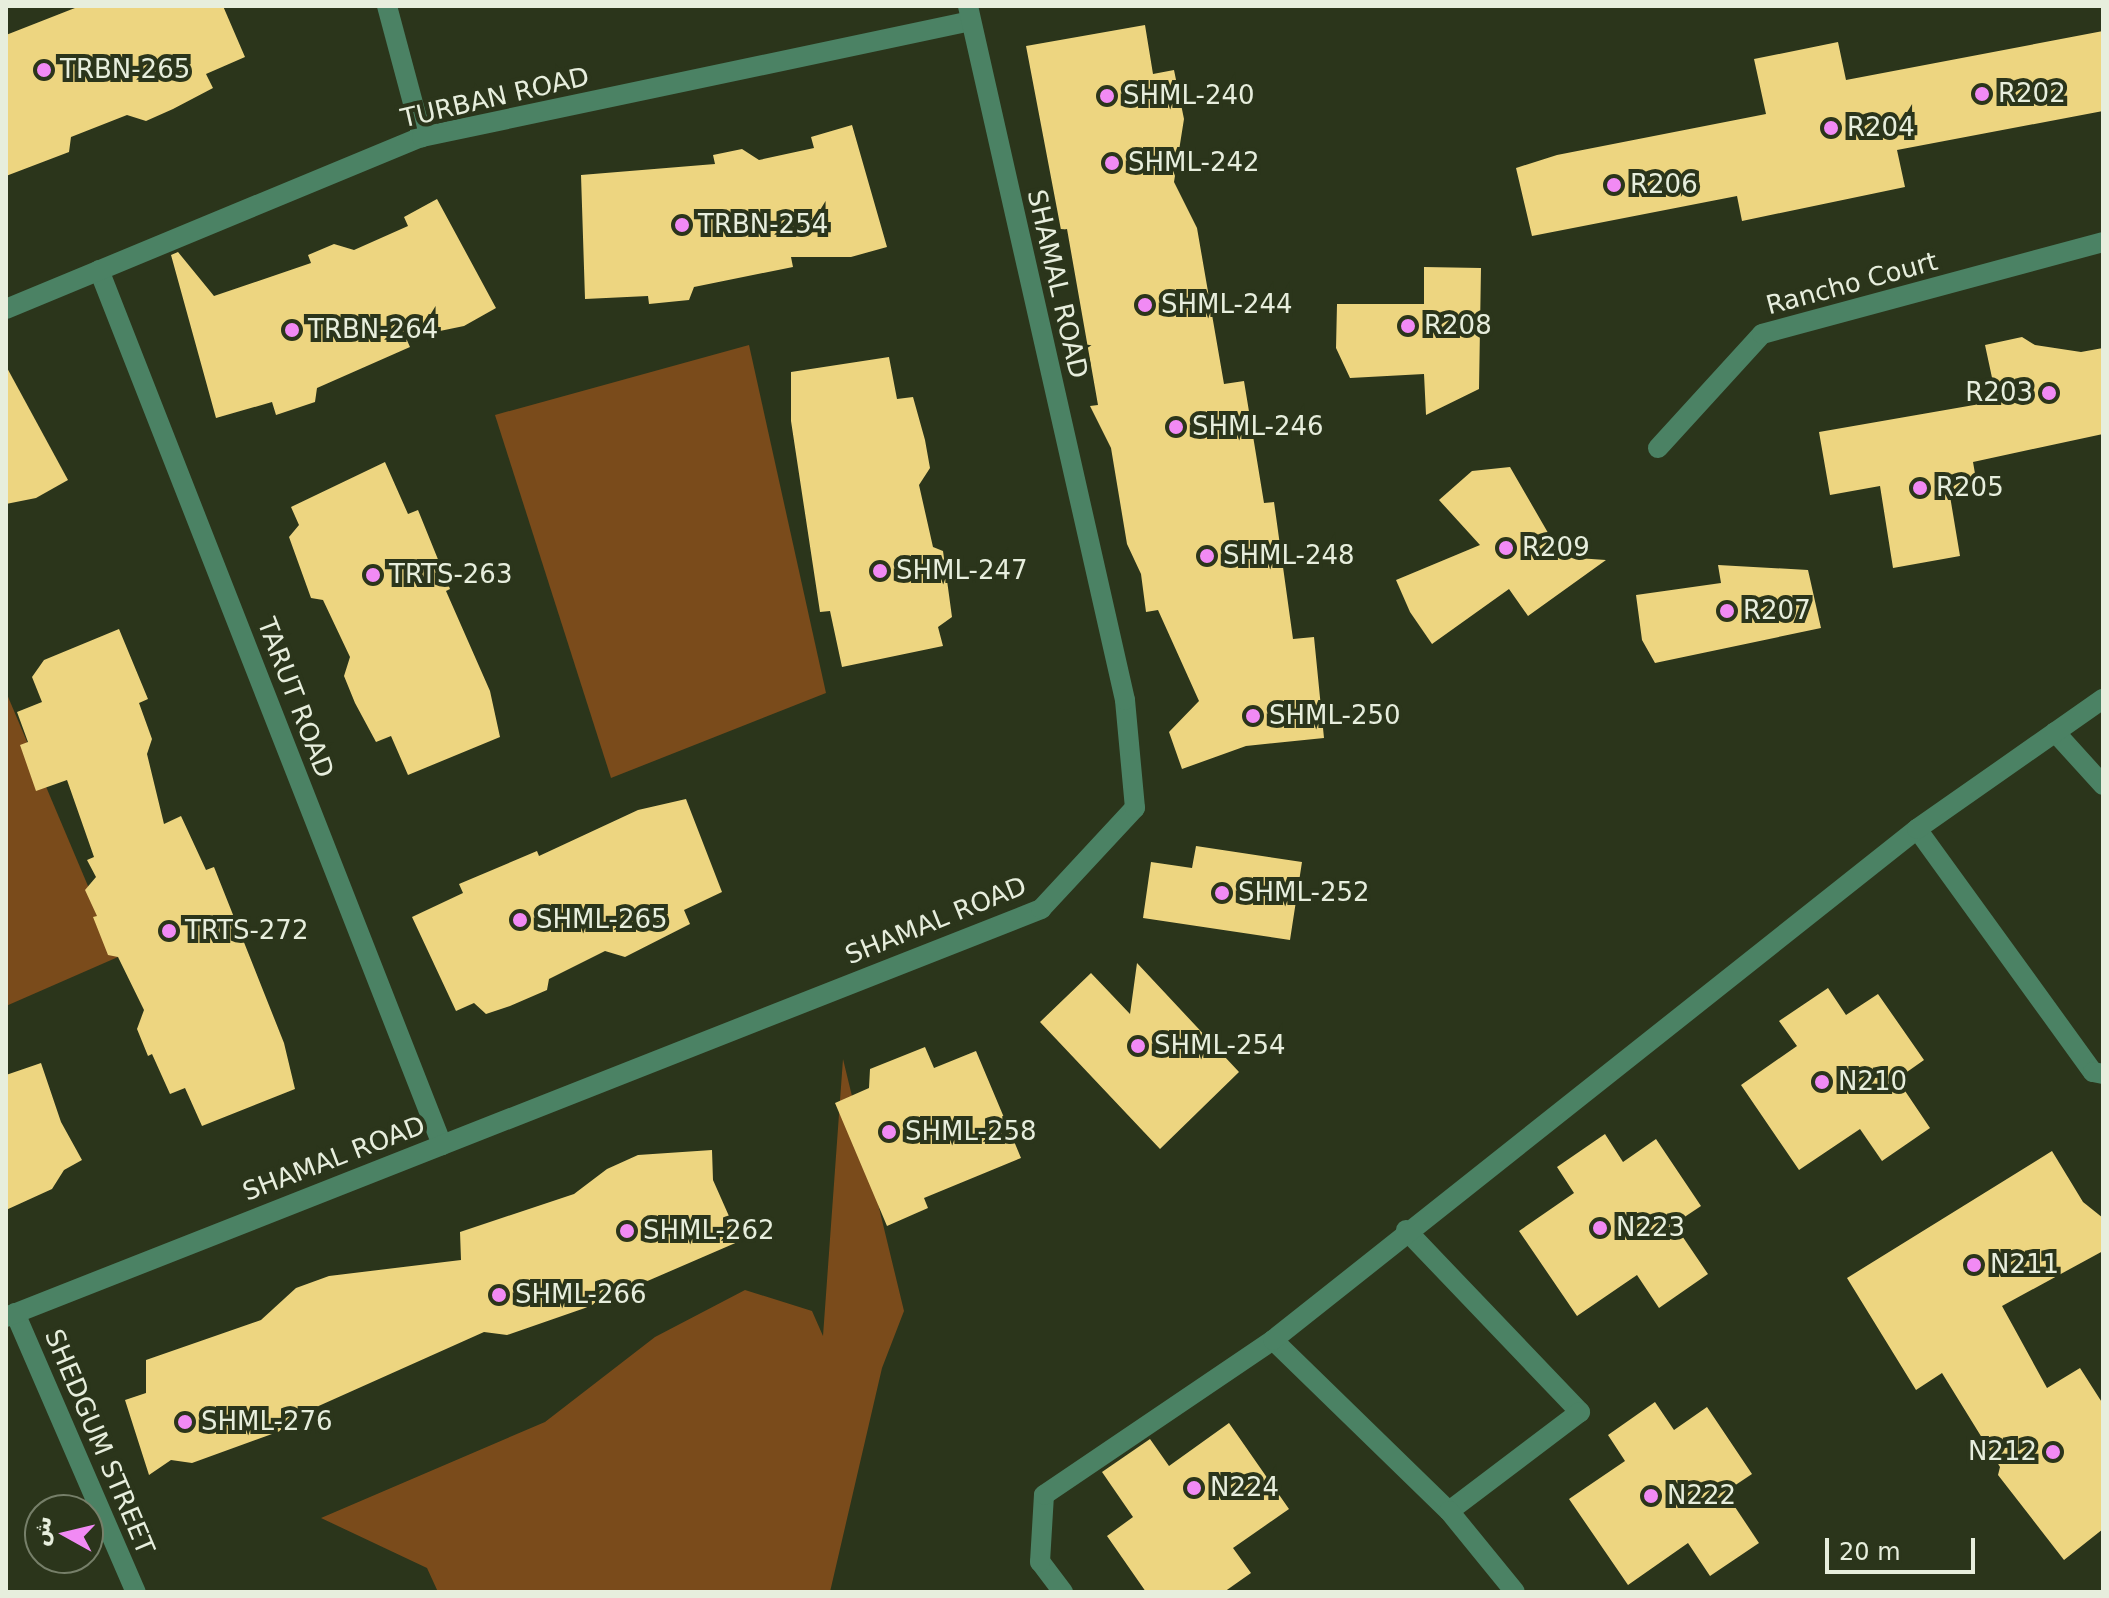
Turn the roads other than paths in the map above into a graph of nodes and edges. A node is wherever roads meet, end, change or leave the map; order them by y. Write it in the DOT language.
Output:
graph roads {
  1 [pos="387,6"];
  2 [pos="970,14"];
  3 [pos="422,137"];
  4 [pos="2103,242"];
  5 [pos="99,270"];
  6 [pos="6,309"];
  7 [pos="1658,448"];
  8 [pos="2103,699"];
  9 [pos="2055,732"];
  10 [pos="2103,785"];
  11 [pos="1917,829"];
  12 [pos="2103,1074"];
  13 [pos="442,1145"];
  14 [pos="1406,1230"];
  15 [pos="11,1315"];
  16 [pos="1273,1340"];
  17 [pos="1449,1511"];
  18 [pos="136,1592"];
  19 [pos="1063,1592"];
  20 [pos="1515,1592"];
  1 -- 3 [label="street"];
  2 -- 3 [label="street, TURBAN ROAD"];
  2 -- 13 [label="street, SHAMAL ROAD"];
  3 -- 5 [label="street, TURBAN ROAD"];
  4 -- 7 [label="street, Rancho Court"];
  5 -- 6 [label="street, TURBAN ROAD"];
  5 -- 13 [label="street, TARUT ROAD"];
  8 -- 9 [label="street"];
  9 -- 10 [label="street"];
  9 -- 11 [label="street"];
  11 -- 12 [label="street"];
  11 -- 14 [label="street"];
  13 -- 15 [label="street, SHAMAL ROAD"];
  14 -- 16 [label="street"];
  14 -- 17 [label="street"];
  15 -- 18 [label="street, SHEDGUM STREET"];
  16 -- 17 [label="street"];
  16 -- 19 [label="street"];
  17 -- 20 [label="street"];
}
